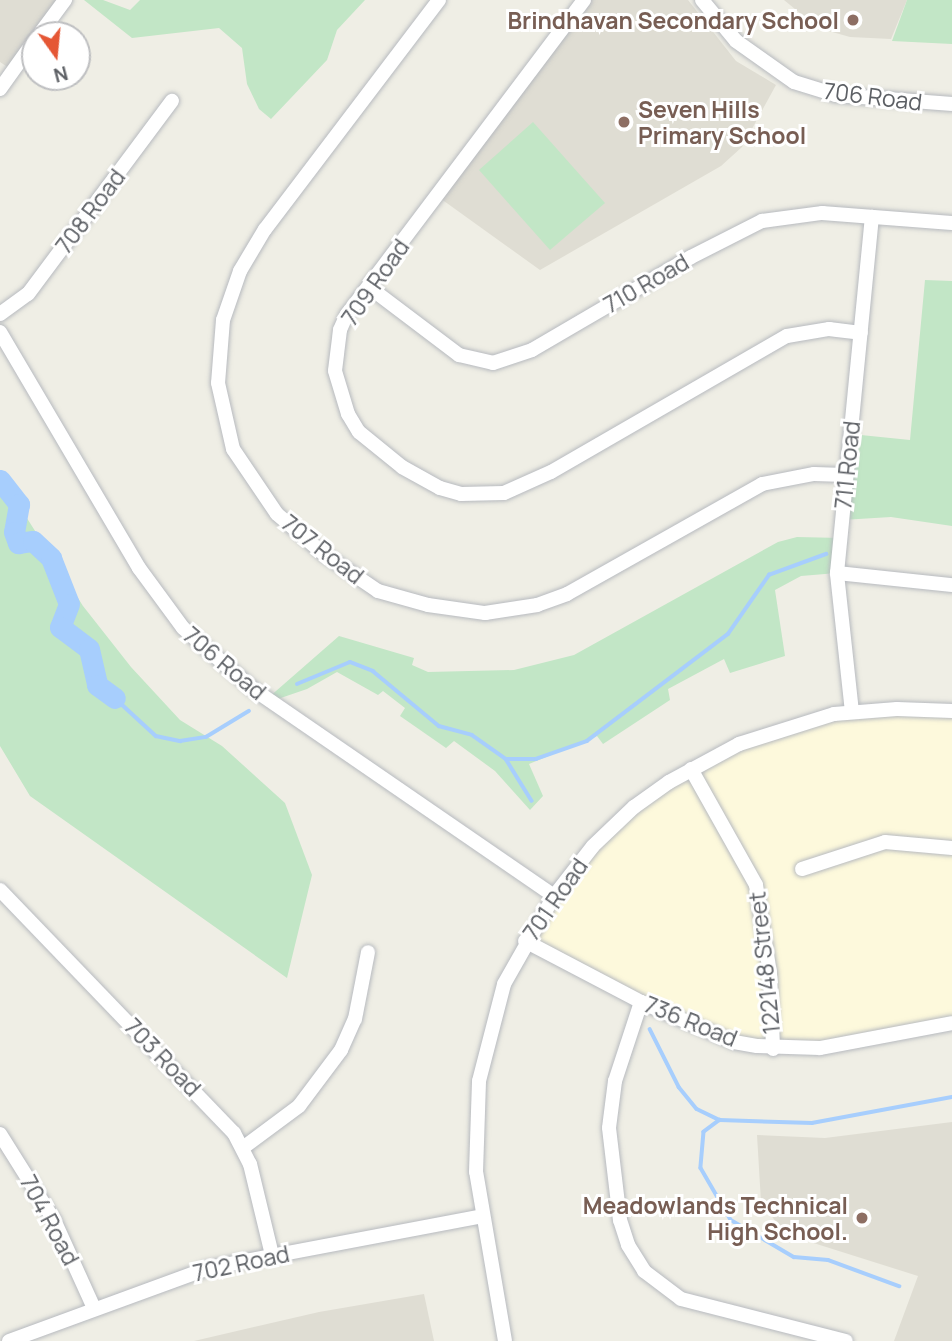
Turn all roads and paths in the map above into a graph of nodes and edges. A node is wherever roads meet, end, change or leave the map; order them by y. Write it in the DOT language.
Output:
graph roads {
  1 [pos="65,0"];
  2 [pos="439,0"];
  3 [pos="584,0"];
  4 [pos="702,0"];
  5 [pos="49,21"];
  6 [pos="21,60"];
  7 [pos="0,89"];
  8 [pos="172,101"];
  9 [pos="952,104"];
  10 [pos="872,217"];
  11 [pos="952,222"];
  12 [pos="369,288"];
  13 [pos="0,314"];
  14 [pos="0,332"];
  15 [pos="861,333"];
  16 [pos="845,475"];
  17 [pos="837,573"];
  18 [pos="952,585"];
  19 [pos="952,711"];
  20 [pos="852,712"];
  21 [pos="691,769"];
  22 [pos="952,848"];
  23 [pos="802,869"];
  24 [pos="0,890"];
  25 [pos="554,897"];
  26 [pos="525,941"];
  27 [pos="368,953"];
  28 [pos="641,1002"];
  29 [pos="952,1023"];
  30 [pos="773,1049"];
  31 [pos="0,1135"];
  32 [pos="244,1147"];
  33 [pos="482,1216"];
  34 [pos="272,1255"];
  35 [pos="94,1308"];
  36 [pos="9,1341"];
  37 [pos="505,1341"];
  38 [pos="846,1341"];
  1 -- 5 [label="street"];
  2 -- 16 [label="street, 707 Road"];
  3 -- 12 [label="street, 709 Road"];
  4 -- 9 [label="street, 706 Road"];
  6 -- 7 [label="street"];
  8 -- 13 [label="street, 708 Road"];
  10 -- 11 [label="street, 710 Road"];
  10 -- 12 [label="street, 710 Road"];
  10 -- 15 [label="street, 711 Road"];
  12 -- 15 [label="street, 709 Road"];
  14 -- 25 [label="street, 706 Road"];
  15 -- 16 [label="street, 711 Road"];
  16 -- 17 [label="street, 711 Road"];
  17 -- 18 [label="street"];
  17 -- 20 [label="street, 711 Road"];
  19 -- 20 [label="street, 701 Road"];
  20 -- 21 [label="street, 701 Road"];
  21 -- 25 [label="street, 701 Road"];
  21 -- 30 [label="street, 122148 Street"];
  22 -- 23 [label="street"];
  24 -- 32 [label="street, 703 Road"];
  25 -- 26 [label="street, 701 Road"];
  26 -- 28 [label="street, 736 Road"];
  26 -- 33 [label="street, 701 Road"];
  27 -- 32 [label="street"];
  28 -- 30 [label="street, 736 Road"];
  28 -- 38 [label="street"];
  29 -- 30 [label="street, 736 Road"];
  31 -- 35 [label="street, 704 Road"];
  32 -- 34 [label="street, 703 Road"];
  33 -- 34 [label="street, 702 Road"];
  33 -- 37 [label="street, 701 Road"];
  34 -- 35 [label="street, 702 Road"];
  35 -- 36 [label="street, 702 Road"];
}
